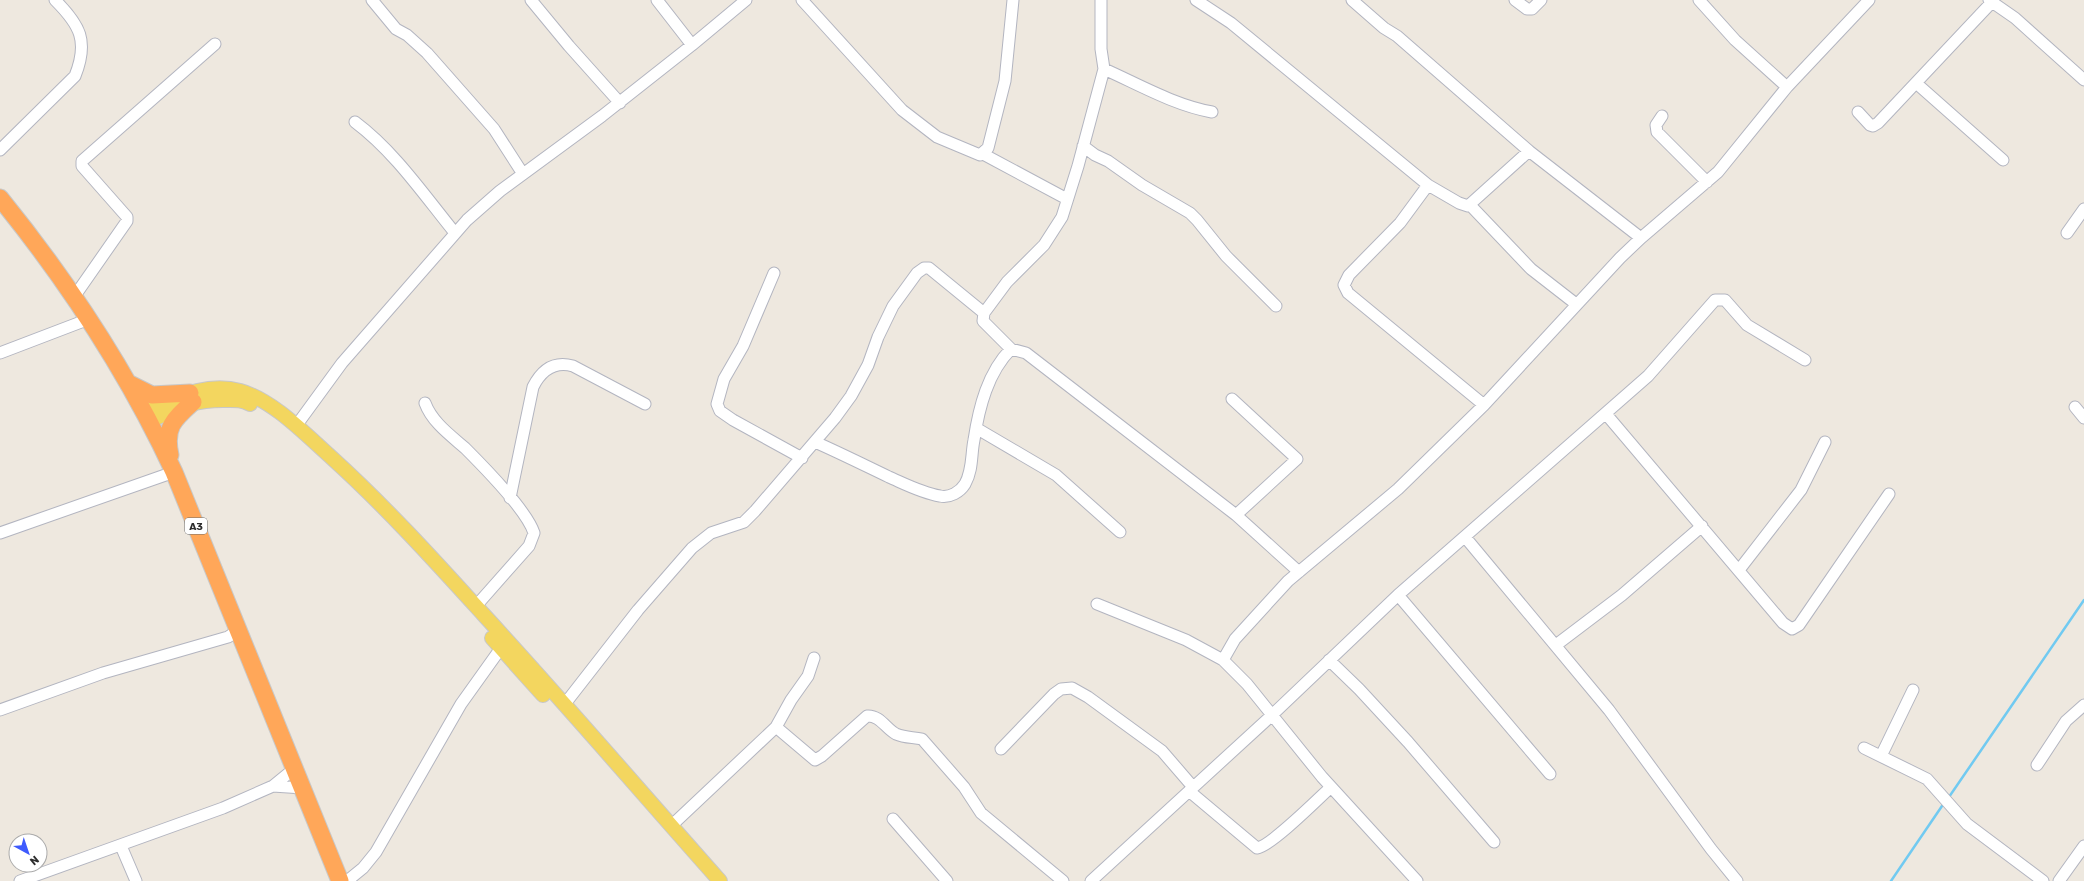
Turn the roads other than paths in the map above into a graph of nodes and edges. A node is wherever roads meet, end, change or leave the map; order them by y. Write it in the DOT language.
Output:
graph roads {
  1 [pos="55,0"];
  2 [pos="372,0"];
  3 [pos="531,0"];
  4 [pos="657,0"];
  5 [pos="746,0"];
  6 [pos="802,0"];
  7 [pos="1013,0"];
  8 [pos="1101,0"];
  9 [pos="1196,0"];
  10 [pos="1352,0"];
  11 [pos="1515,0"];
  12 [pos="1541,0"];
  13 [pos="1699,0"];
  14 [pos="1869,0"];
  15 [pos="1990,1"];
  16 [pos="215,44"];
  17 [pos="692,46"];
  18 [pos="1104,69"];
  19 [pos="2084,79"];
  20 [pos="1916,83"];
  21 [pos="1787,87"];
  22 [pos="620,103"];
  23 [pos="1212,112"];
  24 [pos="1858,112"];
  25 [pos="1662,116"];
  26 [pos="355,122"];
  27 [pos="0,150"];
  28 [pos="1082,151"];
  29 [pos="1528,151"];
  30 [pos="983,154"];
  31 [pos="2002,160"];
  32 [pos="523,174"];
  33 [pos="1707,182"];
  34 [pos="1428,185"];
  35 [pos="0,198"];
  36 [pos="1067,200"];
  37 [pos="1470,205"];
  38 [pos="2084,209"];
  39 [pos="2067,233"];
  40 [pos="455,234"];
  41 [pos="1641,238"];
  42 [pos="774,273"];
  43 [pos="74,297"];
  44 [pos="1576,304"];
  45 [pos="1276,306"];
  46 [pos="984,313"];
  47 [pos="89,319"];
  48 [pos="1011,349"];
  49 [pos="0,353"];
  50 [pos="1805,360"];
  51 [pos="130,384"];
  52 [pos="192,397"];
  53 [pos="1232,399"];
  54 [pos="425,403"];
  55 [pos="645,404"];
  56 [pos="1484,405"];
  57 [pos="2075,407"];
  58 [pos="1606,414"];
  59 [pos="148,417"];
  60 [pos="2084,418"];
  61 [pos="296,426"];
  62 [pos="976,428"];
  63 [pos="815,442"];
  64 [pos="1825,442"];
  65 [pos="802,458"];
  66 [pos="174,472"];
  67 [pos="1889,494"];
  68 [pos="510,498"];
  69 [pos="1236,515"];
  70 [pos="1702,526"];
  71 [pos="1120,532"];
  72 [pos="0,533"];
  73 [pos="1466,537"];
  74 [pos="1739,570"];
  75 [pos="1299,572"];
  76 [pos="1398,595"];
  77 [pos="1097,604"];
  78 [pos="476,606"];
  79 [pos="239,630"];
  80 [pos="1556,645"];
  81 [pos="501,648"];
  82 [pos="814,658"];
  83 [pos="1223,660"];
  84 [pos="1329,660"];
  85 [pos="1913,690"];
  86 [pos="564,705"];
  87 [pos="2084,705"];
  88 [pos="0,710"];
  89 [pos="1271,716"];
  90 [pos="776,727"];
  91 [pos="1864,748"];
  92 [pos="1001,749"];
  93 [pos="1881,756"];
  94 [pos="2037,765"];
  95 [pos="295,768"];
  96 [pos="1550,774"];
  97 [pos="273,786"];
  98 [pos="1330,787"];
  99 [pos="303,788"];
  100 [pos="1191,789"];
  101 [pos="893,819"];
  102 [pos="671,826"];
  103 [pos="1494,842"];
  104 [pos="121,846"];
  105 [pos="2084,846"];
  106 [pos="20,881"];
  107 [pos="136,881"];
  108 [pos="340,881"];
  109 [pos="347,881"];
  110 [pos="708,881"];
  111 [pos="720,881"];
  112 [pos="947,881"];
  113 [pos="1063,881"];
  114 [pos="1092,881"];
  115 [pos="1417,881"];
  116 [pos="1737,881"];
  117 [pos="2044,881"];
  118 [pos="2059,881"];
  1 -- 27 [label="street"];
  2 -- 32 [label="street"];
  3 -- 22 [label="street"];
  4 -- 17 [label="street"];
  5 -- 17 [label="street"];
  6 -- 30 [label="street"];
  7 -- 30 [label="street"];
  8 -- 18 [label="street"];
  9 -- 34 [label="street"];
  10 -- 29 [label="street"];
  11 -- 12 [label="street"];
  13 -- 21 [label="street"];
  14 -- 21 [label="street"];
  15 -- 19 [label="street"];
  15 -- 20 [label="street"];
  16 -- 43 [label="street"];
  17 -- 22 [label="street"];
  18 -- 23 [label="street"];
  18 -- 28 [label="street"];
  20 -- 24 [label="street"];
  20 -- 31 [label="street"];
  21 -- 33 [label="street"];
  22 -- 32 [label="street"];
  25 -- 33 [label="street"];
  26 -- 40 [label="street"];
  28 -- 36 [label="street"];
  28 -- 45 [label="street"];
  29 -- 37 [label="street"];
  29 -- 41 [label="street"];
  30 -- 36 [label="street"];
  32 -- 40 [label="street"];
  33 -- 41 [label="street"];
  34 -- 37 [label="street"];
  34 -- 56 [label="street"];
  35 -- 43 [label="highway, A3"];
  36 -- 46 [label="street"];
  37 -- 44 [label="street"];
  38 -- 39 [label="street"];
  40 -- 61 [label="street"];
  41 -- 44 [label="street"];
  42 -- 65 [label="street"];
  43 -- 47 [label="highway, A3"];
  44 -- 56 [label="street"];
  46 -- 48 [label="street"];
  46 -- 63 [label="street"];
  47 -- 49 [label="street"];
  47 -- 51 [label="highway, A3"];
  48 -- 62 [label="street"];
  48 -- 69 [label="street"];
  50 -- 58 [label="street"];
  51 -- 52 [label="highway"];
  51 -- 59 [label="highway, A3"];
  52 -- 59 [label="main road"];
  52 -- 61 [label="main road"];
  52 -- 66 [label="highway"];
  52 -- 81 [label="main road"];
  53 -- 69 [label="street"];
  54 -- 68 [label="street"];
  55 -- 68 [label="street"];
  56 -- 75 [label="street"];
  57 -- 60 [label="street"];
  58 -- 70 [label="street"];
  58 -- 73 [label="street"];
  59 -- 66 [label="highway, A3"];
  61 -- 78 [label="main road"];
  62 -- 63 [label="street"];
  62 -- 71 [label="street"];
  63 -- 65 [label="street"];
  64 -- 74 [label="street"];
  65 -- 86 [label="street"];
  66 -- 72 [label="street"];
  66 -- 79 [label="highway, A3"];
  67 -- 74 [label="street"];
  68 -- 78 [label="street"];
  69 -- 75 [label="street"];
  70 -- 74 [label="street"];
  70 -- 80 [label="street"];
  73 -- 76 [label="street"];
  73 -- 80 [label="street"];
  75 -- 83 [label="street"];
  76 -- 84 [label="street"];
  76 -- 96 [label="street"];
  77 -- 83 [label="street"];
  78 -- 86 [label="main road"];
  79 -- 88 [label="street"];
  79 -- 95 [label="highway, A3"];
  80 -- 116 [label="street"];
  81 -- 109 [label="street"];
  81 -- 110 [label="main road"];
  82 -- 90 [label="street"];
  83 -- 89 [label="street"];
  84 -- 89 [label="street"];
  84 -- 103 [label="street"];
  85 -- 93 [label="street"];
  86 -- 102 [label="main road"];
  87 -- 94 [label="street"];
  89 -- 98 [label="street"];
  89 -- 100 [label="street"];
  90 -- 102 [label="street"];
  90 -- 113 [label="street"];
  91 -- 93 [label="street"];
  92 -- 100 [label="street"];
  93 -- 117 [label="street"];
  95 -- 97 [label="street"];
  95 -- 99 [label="highway, A3"];
  97 -- 99 [label="street"];
  97 -- 104 [label="street"];
  98 -- 100 [label="street"];
  98 -- 115 [label="street"];
  99 -- 108 [label="highway, A3"];
  100 -- 114 [label="street"];
  101 -- 112 [label="street"];
  102 -- 111 [label="main road"];
  104 -- 106 [label="street"];
  104 -- 107 [label="street"];
  105 -- 118 [label="street"];
}
